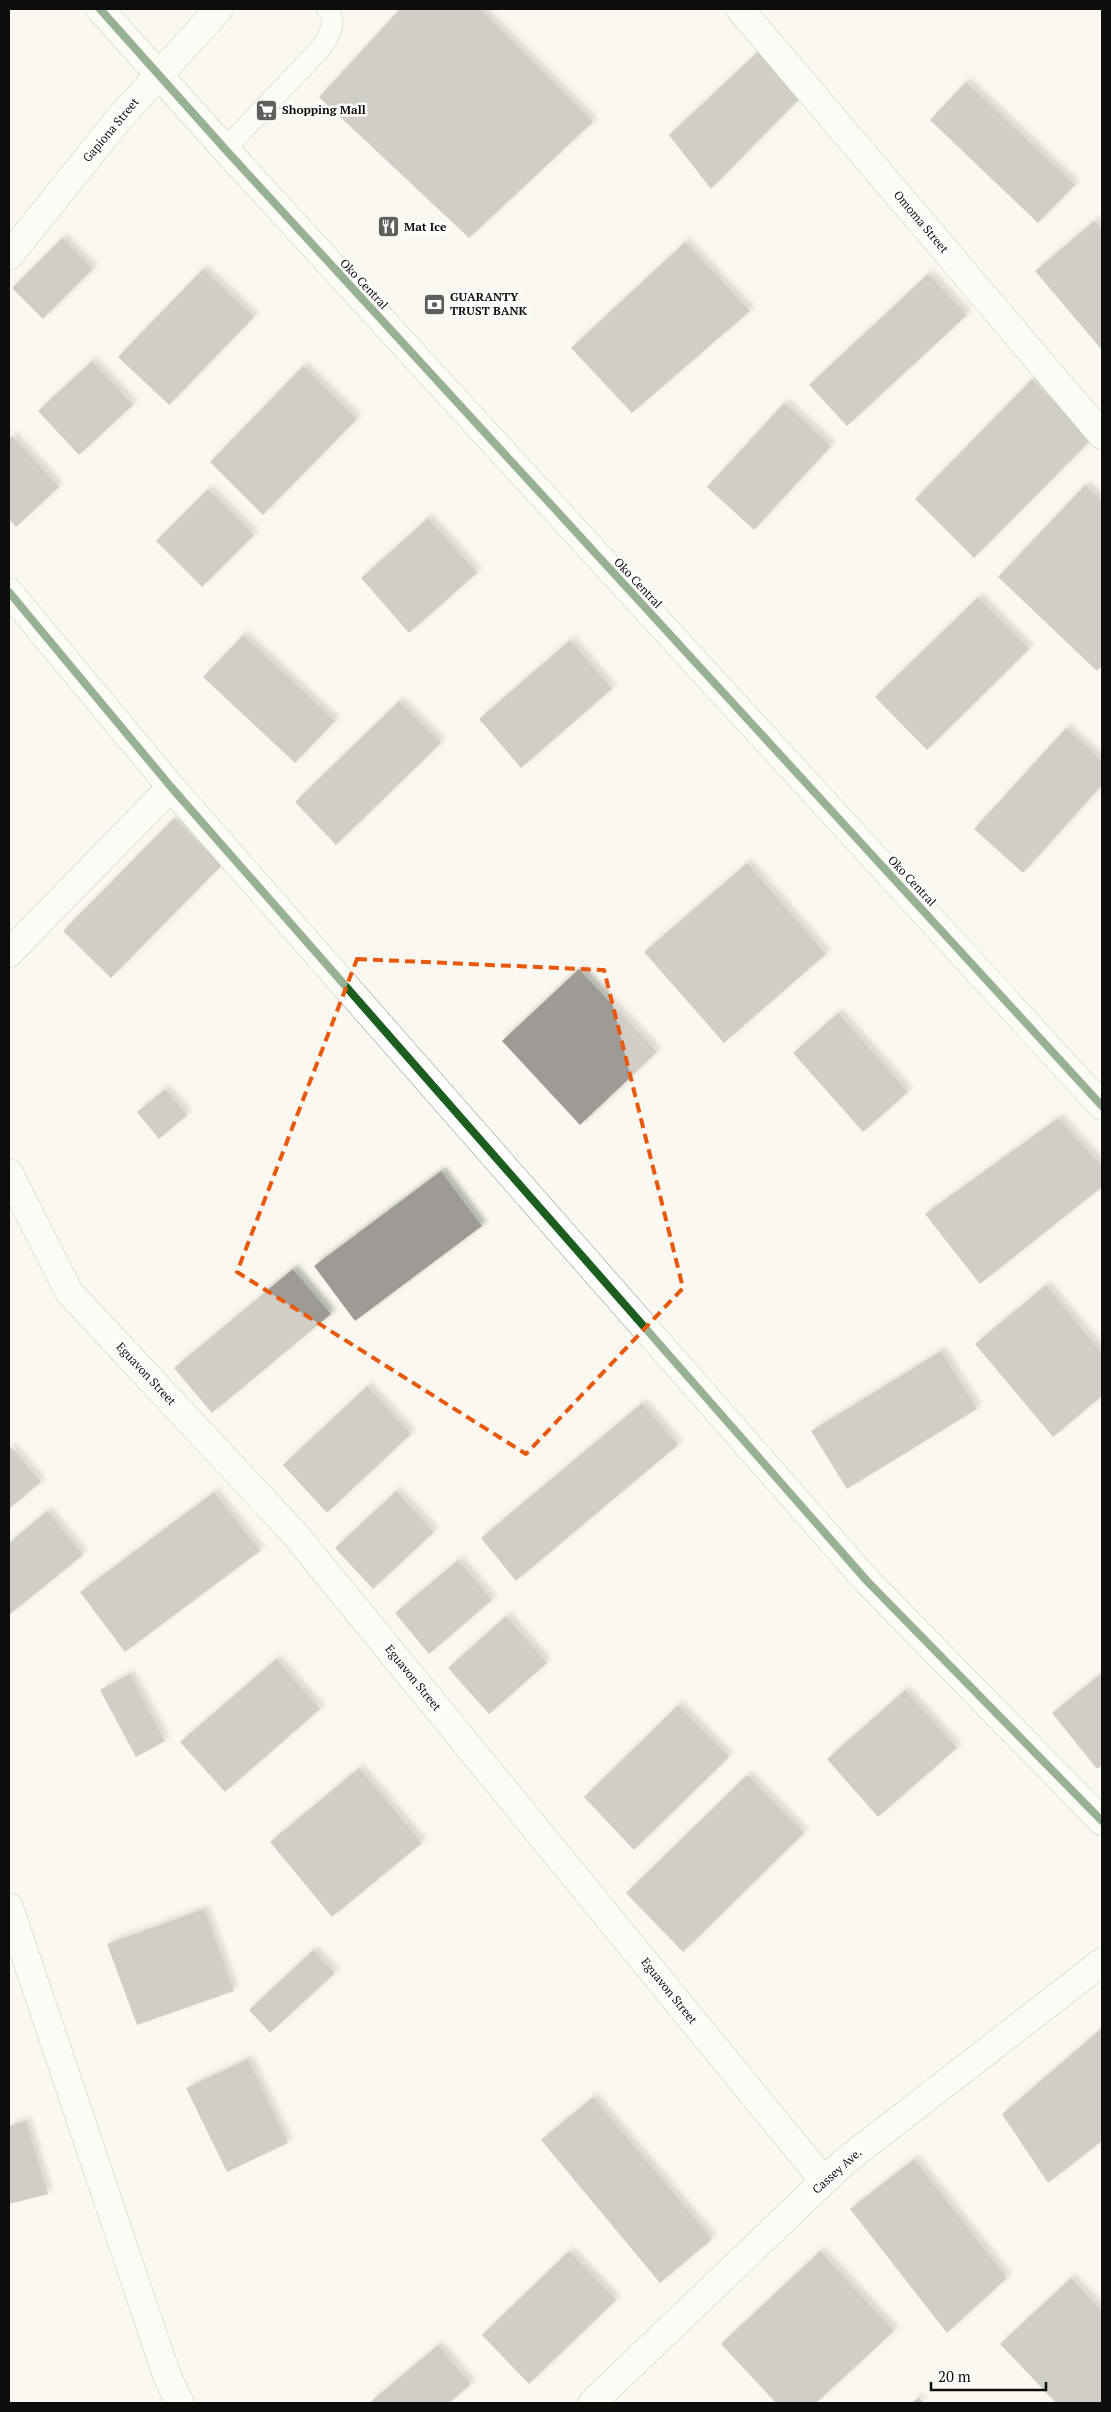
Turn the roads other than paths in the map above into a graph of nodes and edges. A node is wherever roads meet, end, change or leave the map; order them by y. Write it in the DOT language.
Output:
graph roads {
  1 [pos="100,9"];
  2 [pos="219,9"];
  3 [pos="327,9"];
  4 [pos="740,9"];
  5 [pos="158,74"];
  6 [pos="225,149"];
  7 [pos="9,256"];
  8 [pos="1102,435"];
  9 [pos="9,592"];
  10 [pos="171,787"];
  11 [pos="9,953"];
  12 [pos="1102,1106"];
  13 [pos="9,1173"];
  14 [pos="1102,1821"];
  15 [pos="9,1907"];
  16 [pos="1102,1962"];
  17 [pos="824,2181"];
  18 [pos="180,2403"];
  19 [pos="592,2403"];
  1 -- 5 [label="street, Oko Central"];
  2 -- 5 [label="street, Gapiona Street"];
  3 -- 6 [label="lane"];
  4 -- 8 [label="street, Omoma Street"];
  5 -- 6 [label="street, Oko Central"];
  5 -- 7 [label="street, Gapiona Street"];
  6 -- 12 [label="street, Oko Central"];
  9 -- 10 [label="street"];
  10 -- 11 [label="street"];
  10 -- 14 [label="street"];
  13 -- 17 [label="street, Eguavon Street"];
  15 -- 18 [label="street"];
  16 -- 17 [label="street, Cassey Ave."];
  17 -- 19 [label="street, Cassey Ave."];
}
